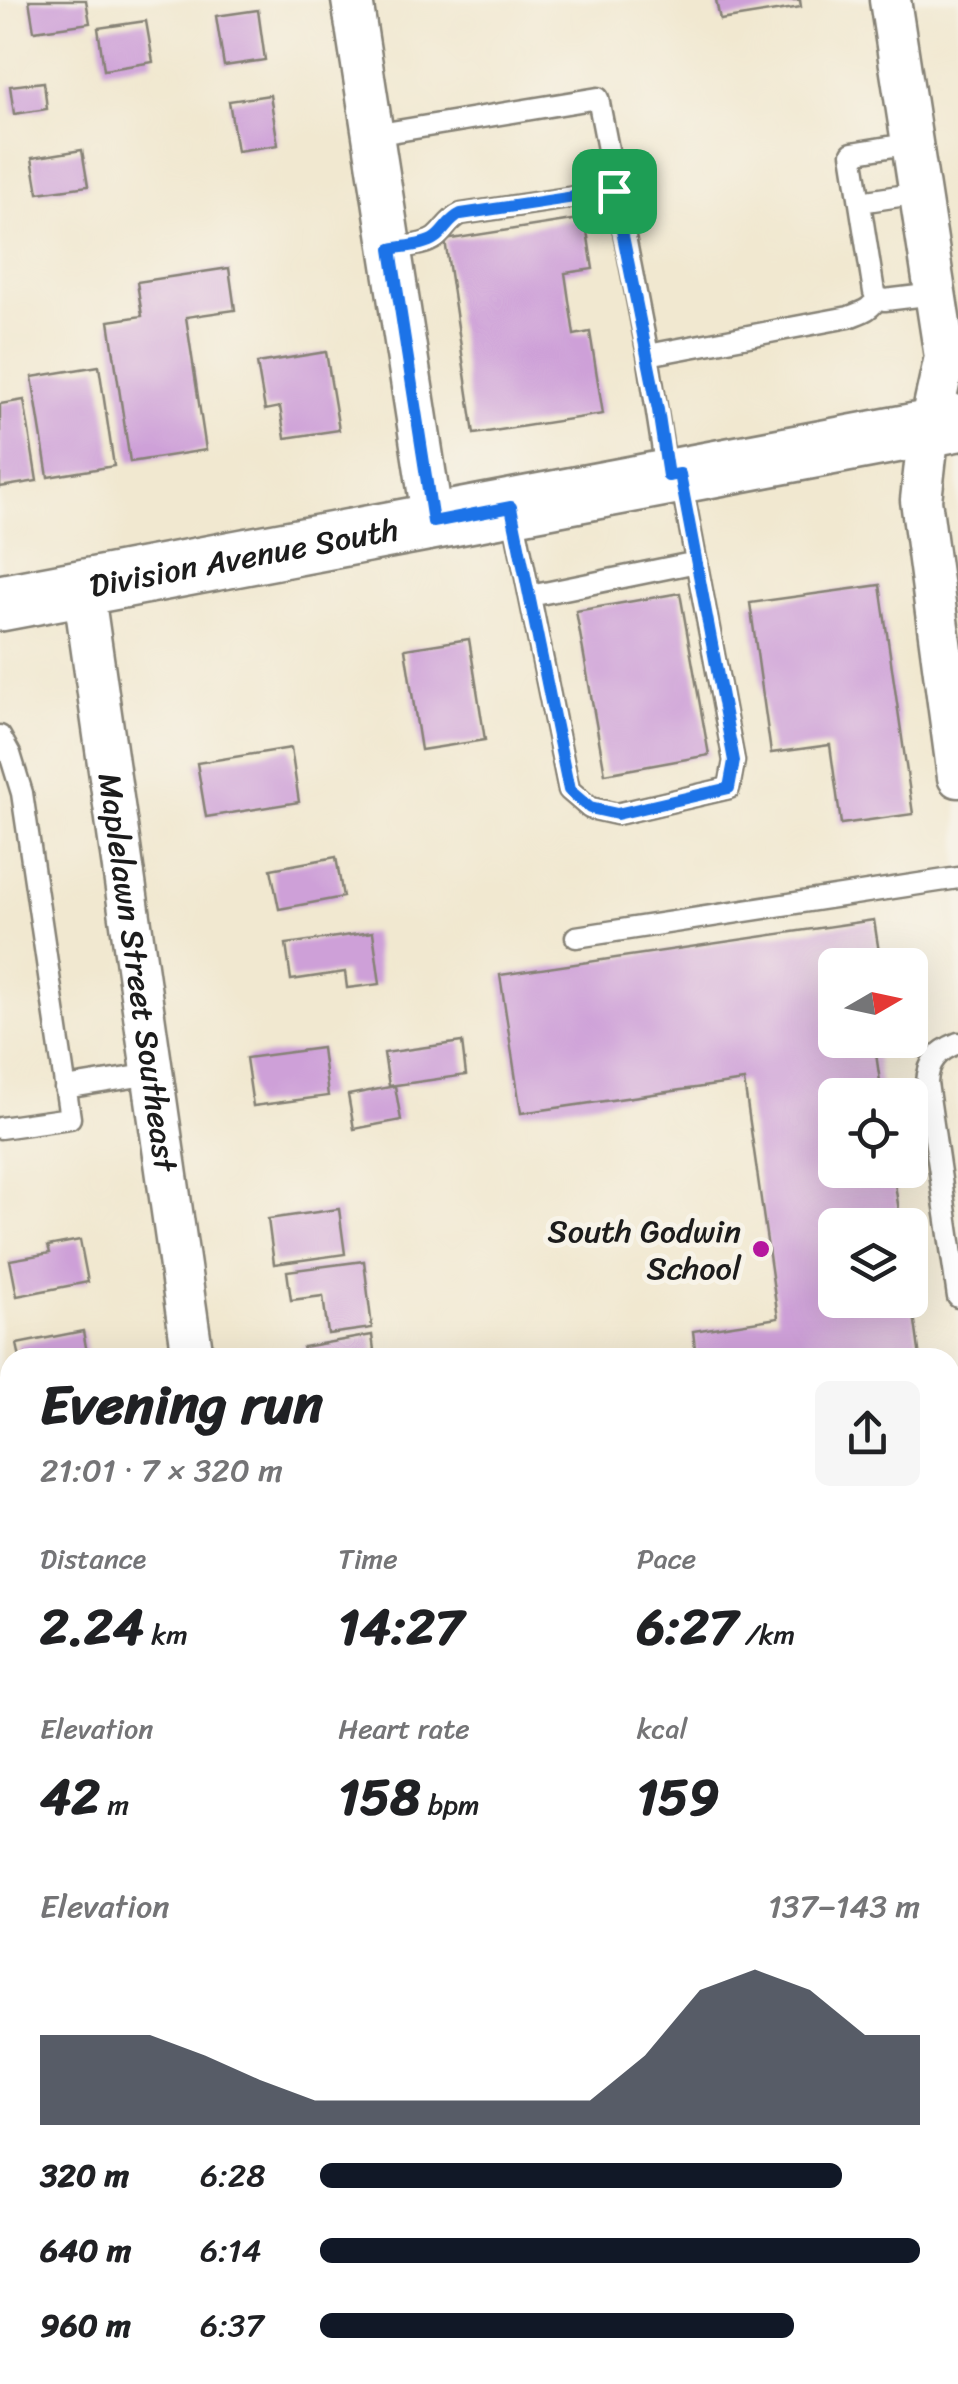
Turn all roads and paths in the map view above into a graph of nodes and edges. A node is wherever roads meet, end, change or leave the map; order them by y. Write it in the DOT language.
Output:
graph roads {
  1 [pos="352,0"];
  2 [pos="890,0"];
  3 [pos="374,136"];
  4 [pos="912,142"];
  5 [pos="614,191"];
  6 [pos="919,193"];
  7 [pos="860,202"];
  8 [pos="391,249"];
  9 [pos="935,294"];
  10 [pos="878,298"];
  11 [pos="648,355"];
  12 [pos="943,426"];
  13 [pos="674,475"];
  14 [pos="511,507"];
  15 [pos="433,522"];
  16 [pos="697,562"];
  17 [pos="83,588"];
  18 [pos="530,596"];
  19 [pos="0,603"];
  20 [pos="0,736"];
  21 [pos="956,755"];
  22 [pos="958,878"];
  23 [pos="576,937"];
  24 [pos="958,1043"];
  25 [pos="152,1074"];
  26 [pos="66,1088"];
  27 [pos="0,1128"];
  28 [pos="958,1297"];
  29 [pos="191,1348"];
  1 -- 3 [label="street"];
  2 -- 4 [label="street"];
  3 -- 5 [label="lane"];
  3 -- 8 [label="street"];
  4 -- 6 [label="street"];
  4 -- 7 [label="lane"];
  5 -- 8 [label="lane"];
  5 -- 11 [label="lane"];
  6 -- 7 [label="lane"];
  6 -- 9 [label="street"];
  7 -- 10 [label="lane"];
  8 -- 15 [label="street"];
  9 -- 10 [label="lane"];
  9 -- 12 [label="street"];
  10 -- 11 [label="lane"];
  11 -- 13 [label="lane"];
  12 -- 13 [label="main road, Division Avenue South"];
  12 -- 21 [label="street"];
  13 -- 14 [label="main road, Division Avenue South"];
  13 -- 16 [label="lane"];
  14 -- 15 [label="main road, Division Avenue South"];
  14 -- 18 [label="lane"];
  15 -- 17 [label="main road, Division Avenue South"];
  16 -- 18 [label="lane"];
  16 -- 18 [label="lane"];
  17 -- 19 [label="main road, Division Avenue South"];
  17 -- 25 [label="street, Maplelawn Street Southeast"];
  20 -- 26 [label="lane"];
  22 -- 23 [label="lane"];
  24 -- 28 [label="lane"];
  25 -- 26 [label="lane"];
  25 -- 29 [label="street, Maplelawn Street Southeast"];
  26 -- 27 [label="lane"];
}
